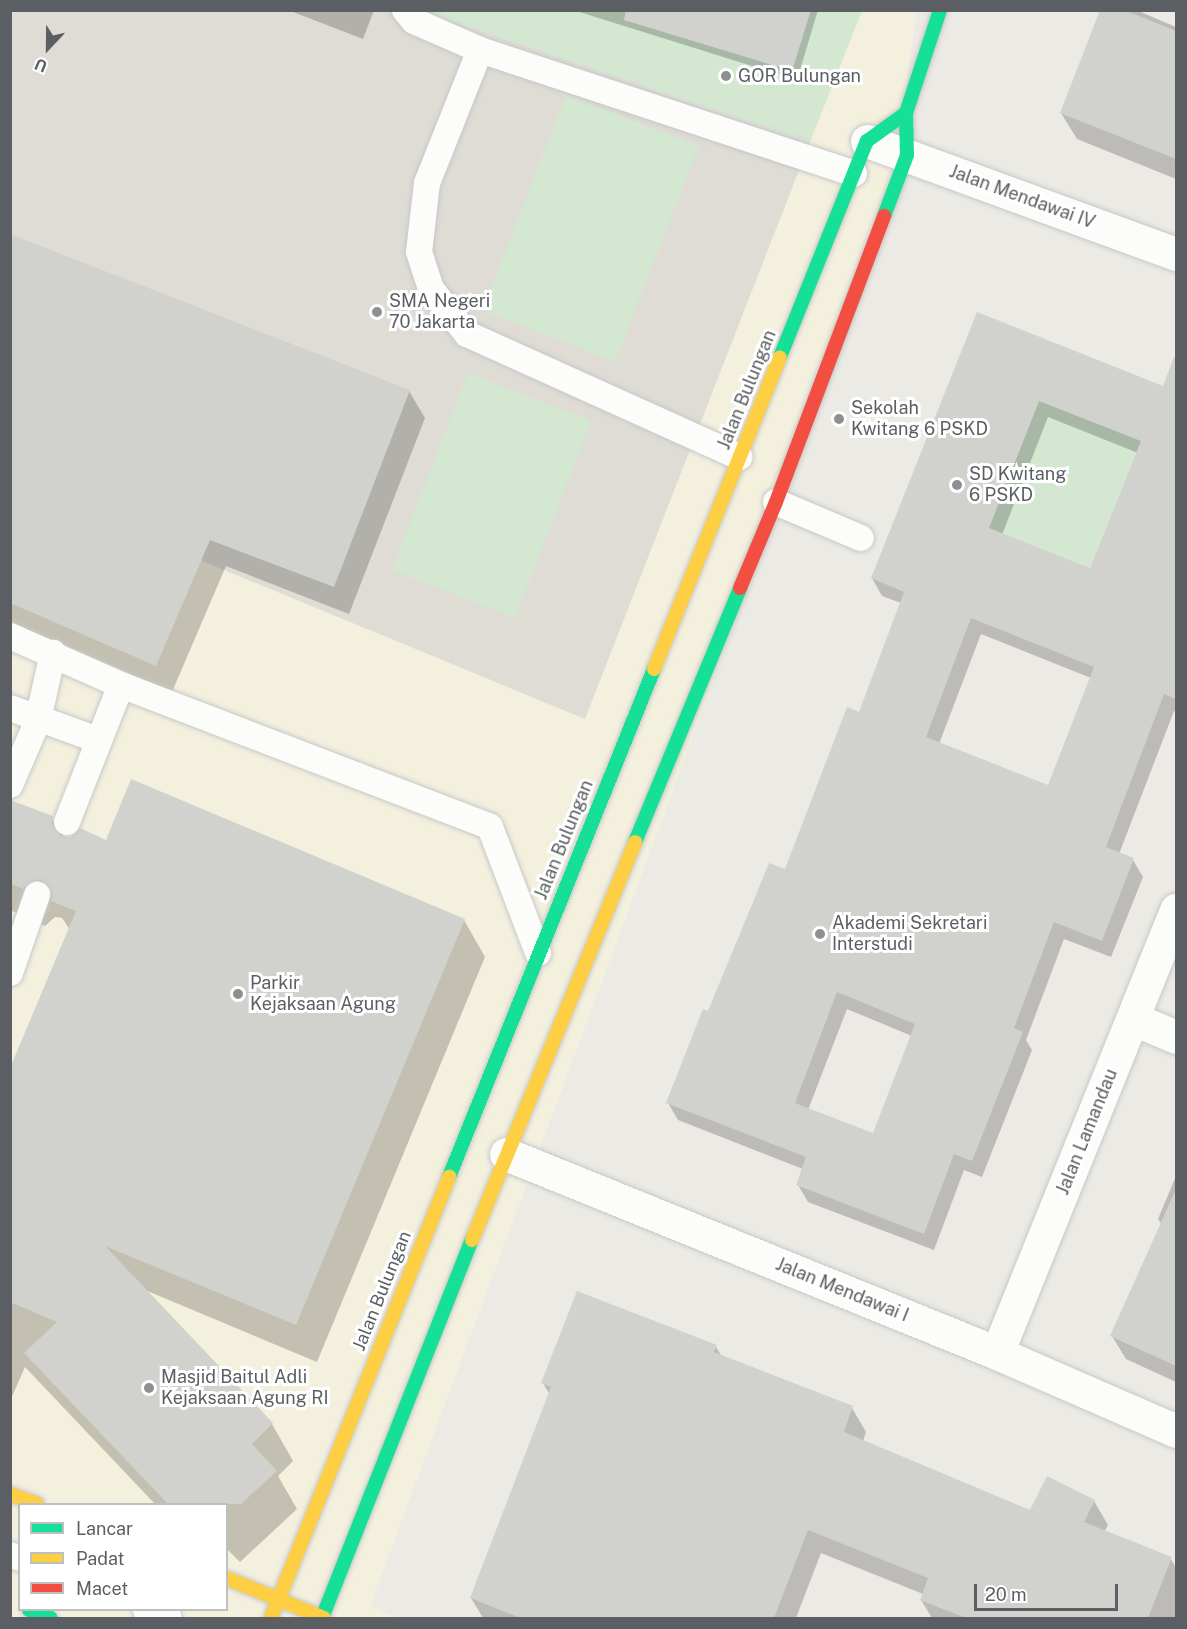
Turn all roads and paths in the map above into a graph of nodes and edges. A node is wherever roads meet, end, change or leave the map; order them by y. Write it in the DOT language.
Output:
graph roads {
  1 [pos="405,10"];
  2 [pos="940,10"];
  3 [pos="480,50"];
  4 [pos="906,113"];
  5 [pos="867,141"];
  6 [pos="907,155"];
  7 [pos="854,174"];
  8 [pos="1176,255"];
  9 [pos="739,457"];
  10 [pos="776,502"];
  11 [pos="861,538"];
  12 [pos="10,636"];
  13 [pos="53,653"];
  14 [pos="121,685"];
  15 [pos="10,708"];
  16 [pos="38,720"];
  17 [pos="98,740"];
  18 [pos="10,784"];
  19 [pos="67,822"];
  20 [pos="37,895"];
  21 [pos="1176,910"];
  22 [pos="538,952"];
  23 [pos="10,973"];
  24 [pos="1134,1019"];
  25 [pos="1176,1037"];
  26 [pos="506,1154"];
  27 [pos="997,1353"];
  28 [pos="1176,1431"];
  29 [pos="10,1494"];
  30 [pos="34,1503"];
  31 [pos="228,1579"];
  32 [pos="278,1598"];
  33 [pos="32,1611"];
  34 [pos="149,1611"];
  35 [pos="51,1618"];
  36 [pos="169,1618"];
  37 [pos="271,1618"];
  38 [pos="323,1618"];
  1 -- 3 [label="lane"];
  2 -- 4 [label="street"];
  3 -- 7 [label="lane"];
  3 -- 9 [label="lane"];
  4 -- 5 [label="street"];
  4 -- 6 [label="street"];
  5 -- 6 [label="street, Jalan Mendawai IV"];
  5 -- 7 [label="street, Jalan Bulungan"];
  6 -- 8 [label="street, Jalan Mendawai IV"];
  6 -- 10 [label="street"];
  7 -- 9 [label="street, Jalan Bulungan"];
  9 -- 22 [label="street, Jalan Bulungan"];
  10 -- 11 [label="lane"];
  10 -- 26 [label="street"];
  12 -- 13 [label="lane"];
  13 -- 14 [label="lane"];
  13 -- 16 [label="lane"];
  14 -- 17 [label="lane"];
  14 -- 22 [label="lane"];
  15 -- 16 [label="lane"];
  16 -- 17 [label="lane"];
  16 -- 18 [label="lane"];
  17 -- 19 [label="lane"];
  20 -- 23 [label="lane"];
  21 -- 24 [label="street, Jalan Lamandau"];
  22 -- 32 [label="street, Jalan Bulungan"];
  24 -- 25 [label="street"];
  24 -- 27 [label="street, Jalan Lamandau"];
  26 -- 27 [label="street, Jalan Mendawai I"];
  26 -- 38 [label="street"];
  27 -- 28 [label="street, Jalan Mendawai I"];
  29 -- 30 [label="street"];
  31 -- 32 [label="street"];
  32 -- 37 [label="street, Jalan Bulungan"];
  32 -- 38 [label="street"];
  33 -- 35 [label="street"];
  34 -- 36 [label="lane"];
}
